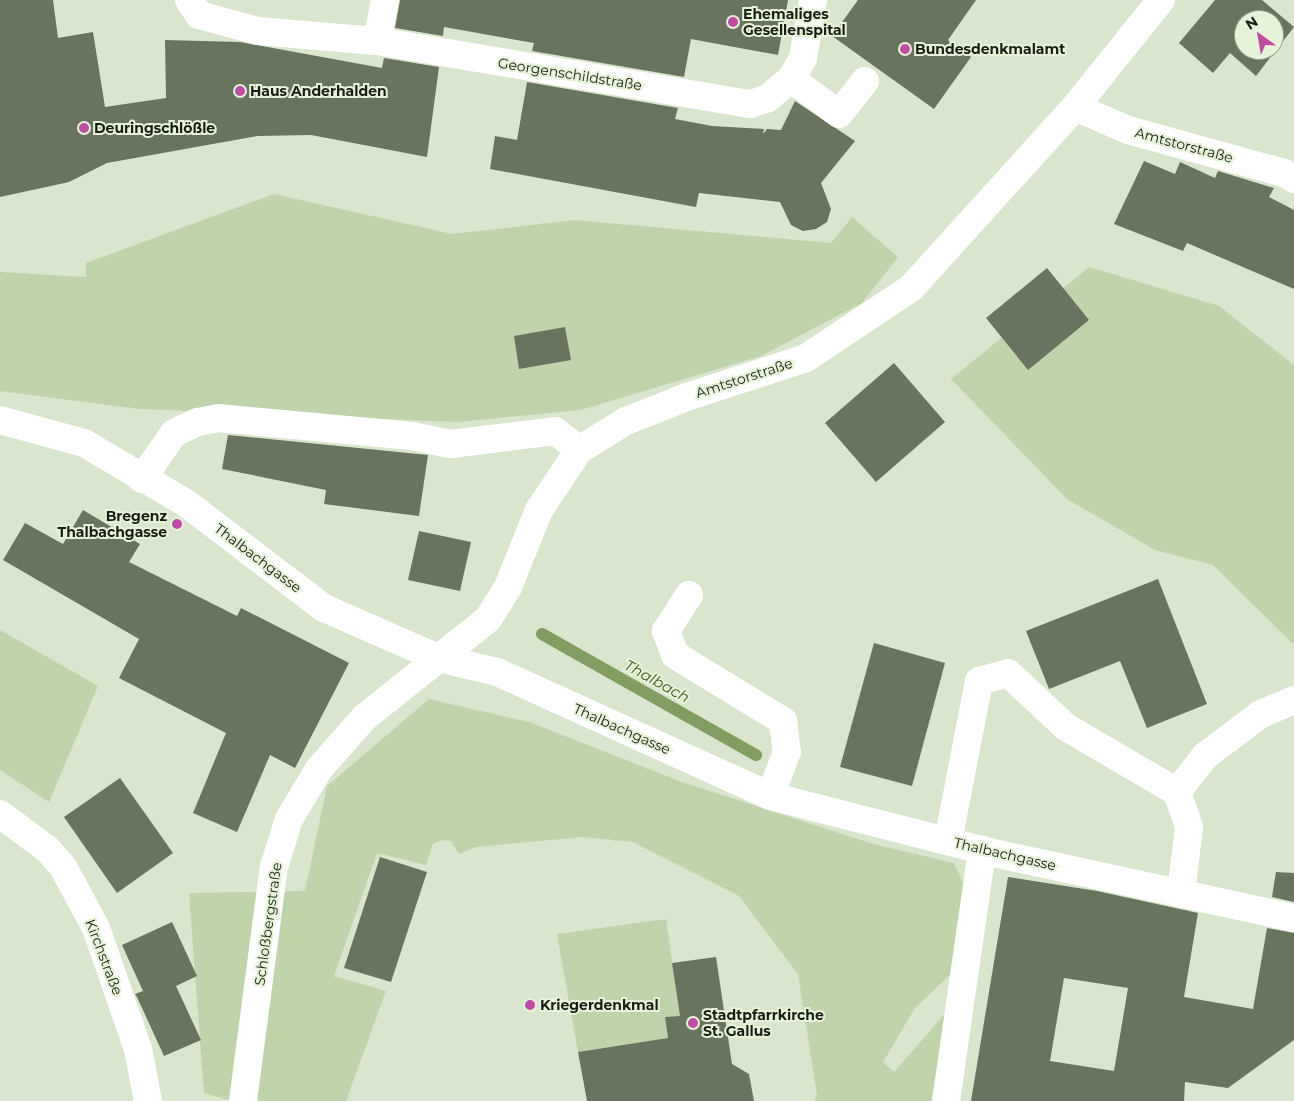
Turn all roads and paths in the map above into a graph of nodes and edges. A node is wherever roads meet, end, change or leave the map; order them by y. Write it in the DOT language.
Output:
graph roads {
  1 [pos="189,0"];
  2 [pos="385,0"];
  3 [pos="813,0"];
  4 [pos="1161,0"];
  5 [pos="377,41"];
  6 [pos="791,79"];
  7 [pos="865,81"];
  8 [pos="1074,107"];
  9 [pos="1294,179"];
  10 [pos="0,420"];
  11 [pos="579,450"];
  12 [pos="142,479"];
  13 [pos="689,595"];
  14 [pos="438,658"];
  15 [pos="1294,700"];
  16 [pos="1177,792"];
  17 [pos="770,796"];
  18 [pos="0,814"];
  19 [pos="948,841"];
  20 [pos="982,850"];
  21 [pos="1181,892"];
  22 [pos="1294,918"];
  23 [pos="148,1101"];
  24 [pos="243,1101"];
  25 [pos="946,1101"];
  1 -- 5 [label="street, Georgenschildstraße"];
  2 -- 5 [label="street"];
  3 -- 6 [label="street, Georgenschildstraße"];
  4 -- 8 [label="street, Amtstorstraße"];
  5 -- 6 [label="street, Georgenschildstraße"];
  6 -- 7 [label="street"];
  8 -- 9 [label="street, Amtstorstraße"];
  8 -- 11 [label="street, Amtstorstraße"];
  10 -- 12 [label="street, Thalbachgasse"];
  11 -- 12 [label="street"];
  11 -- 14 [label="street, Amtstorstraße"];
  12 -- 14 [label="street, Thalbachgasse"];
  13 -- 17 [label="street"];
  14 -- 17 [label="street, Thalbachgasse"];
  14 -- 24 [label="street, Schloßbergstraße"];
  15 -- 16 [label="street"];
  16 -- 19 [label="street"];
  16 -- 21 [label="street"];
  17 -- 19 [label="street, Thalbachgasse"];
  18 -- 23 [label="street, Kirchstraße"];
  19 -- 20 [label="street, Thalbachgasse"];
  20 -- 21 [label="street, Thalbachgasse"];
  20 -- 25 [label="street"];
  21 -- 22 [label="street, Thalbachgasse"];
}
